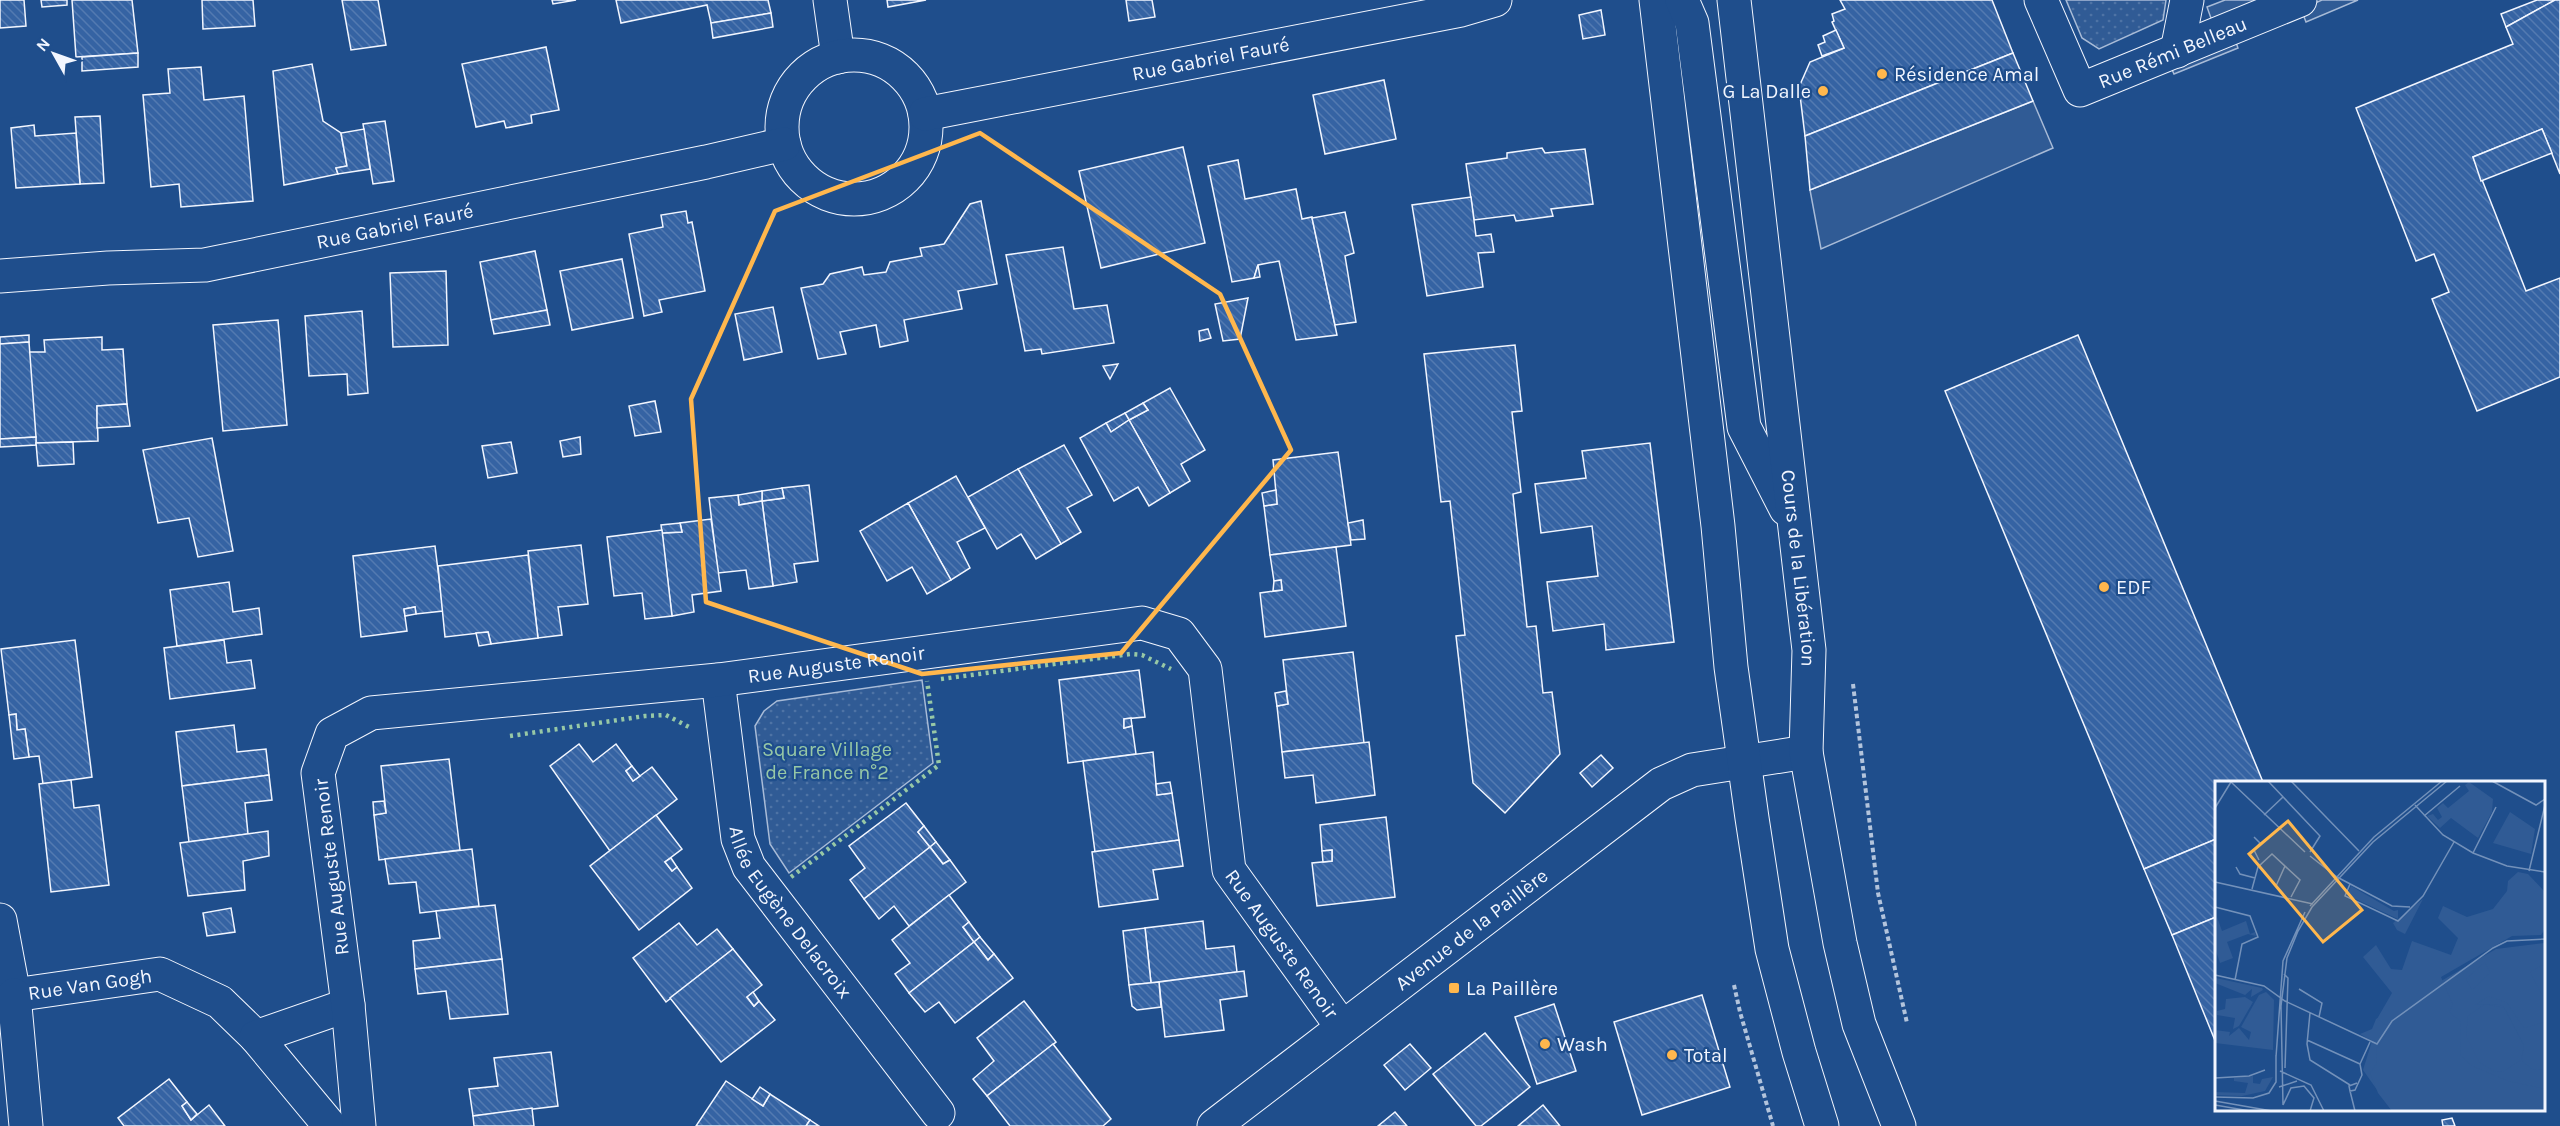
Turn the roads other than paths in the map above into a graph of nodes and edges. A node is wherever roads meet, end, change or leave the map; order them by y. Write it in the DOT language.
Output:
graph roads {
  1 [pos="830,0"];
  2 [pos="1495,0"];
  3 [pos="1656,0"];
  4 [pos="1682,0"];
  5 [pos="1734,0"];
  6 [pos="2041,0"];
  7 [pos="2187,0"];
  8 [pos="2300,0"];
  9 [pos="2177,51"];
  10 [pos="838,57"];
  11 [pos="925,114"];
  12 [pos="784,144"];
  13 [pos="0,276"];
  14 [pos="1796,529"];
  15 [pos="718,680"];
  16 [pos="1806,752"];
  17 [pos="1743,762"];
  18 [pos="0,921"];
  19 [pos="14,995"];
  20 [pos="348,1005"];
  21 [pos="1342,1027"];
  22 [pos="256,1037"];
  23 [pos="938,1113"];
  24 [pos="26,1126"];
  25 [pos="330,1126"];
  26 [pos="359,1126"];
  27 [pos="1214,1126"];
  28 [pos="1822,1126"];
  29 [pos="1899,1126"];
  1 -- 10 [label="street"];
  2 -- 11 [label="street, Rue Gabriel Fauré"];
  3 -- 17 [label="street"];
  4 -- 14 [label="street"];
  5 -- 14 [label="street, Cours de la Libération"];
  6 -- 9 [label="street, Rue Rémi Belleau"];
  7 -- 9 [label="street"];
  8 -- 9 [label="street, Rue Rémi Belleau"];
  10 -- 11 [label="street"];
  10 -- 12 [label="street"];
  11 -- 12 [label="street"];
  12 -- 13 [label="street, Rue Gabriel Fauré"];
  14 -- 16 [label="street, Cours de la Libération"];
  15 -- 20 [label="street, Rue Auguste Renoir"];
  15 -- 21 [label="street, Rue Auguste Renoir"];
  15 -- 23 [label="street, Allée Eugène Delacroix"];
  16 -- 17 [label="street, Avenue de la Paillère"];
  16 -- 29 [label="street, Cours de la Libération"];
  17 -- 21 [label="street, Avenue de la Paillère"];
  17 -- 28 [label="street"];
  18 -- 19 [label="street, Rue Van Gogh"];
  19 -- 22 [label="street, Rue Van Gogh"];
  19 -- 24 [label="street"];
  20 -- 22 [label="street"];
  20 -- 26 [label="street, Rue Auguste Renoir"];
  21 -- 27 [label="street, Avenue de la Paillère"];
  22 -- 25 [label="street"];
}
